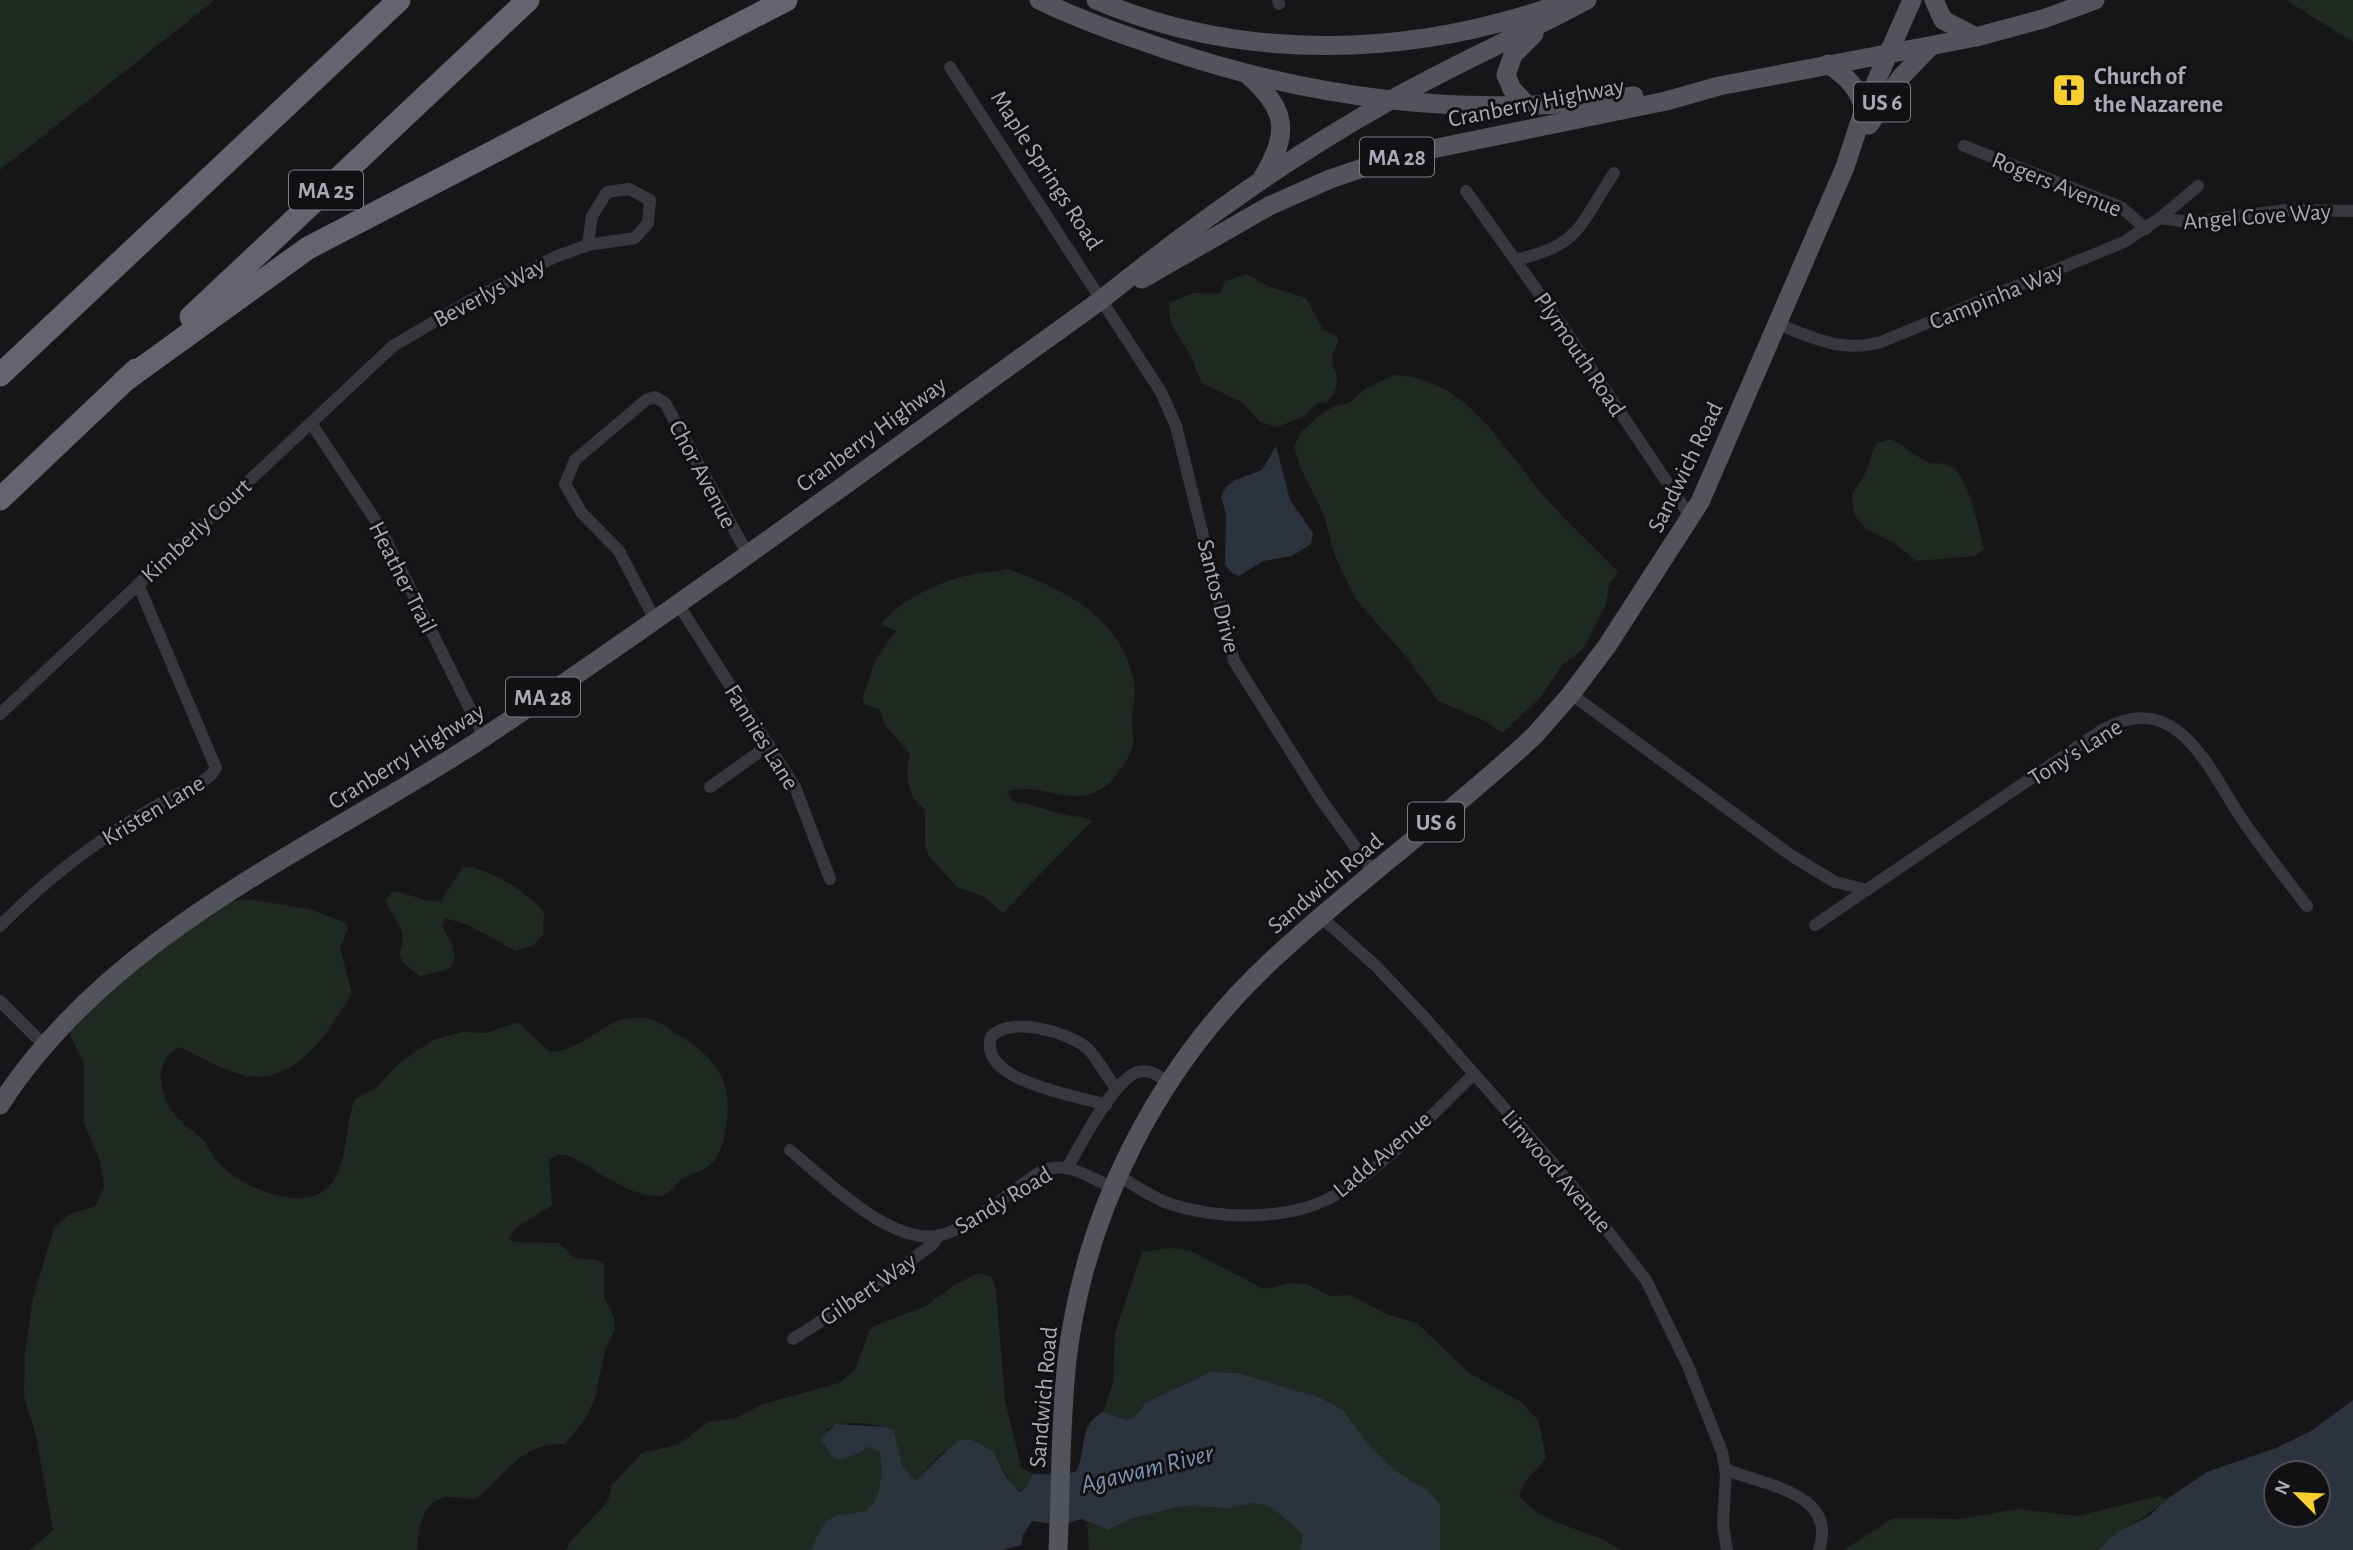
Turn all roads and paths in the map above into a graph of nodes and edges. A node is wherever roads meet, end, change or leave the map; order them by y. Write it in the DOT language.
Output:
graph roads {
  1 [pos="399,0"];
  2 [pos="527,0"];
  3 [pos="786,0"];
  4 [pos="1039,0"];
  5 [pos="1096,0"];
  6 [pos="1570,0"];
  7 [pos="1587,0"];
  8 [pos="1912,0"];
  9 [pos="1934,0"];
  10 [pos="2095,0"];
  11 [pos="769,6"];
  12 [pos="1544,23"];
  13 [pos="1976,37"];
  14 [pos="1931,47"];
  15 [pos="1887,55"];
  16 [pos="1828,64"];
  17 [pos="950,67"];
  18 [pos="1248,75"];
  19 [pos="1719,86"];
  20 [pos="1387,102"];
  21 [pos="1528,106"];
  22 [pos="1864,109"];
  23 [pos="1964,146"];
  24 [pos="1845,167"];
  25 [pos="1614,173"];
  26 [pos="1261,181"];
  27 [pos="2199,186"];
  28 [pos="1466,191"];
  29 [pos="2353,211"];
  30 [pos="2161,218"];
  31 [pos="2146,229"];
  32 [pos="588,245"];
  33 [pos="1515,260"];
  34 [pos="1101,300"];
  35 [pos="1777,324"];
  36 [pos="393,346"];
  37 [pos="0,375"];
  38 [pos="124,380"];
  39 [pos="311,423"];
  40 [pos="0,499"];
  41 [pos="1691,518"];
  42 [pos="747,553"];
  43 [pos="138,584"];
  44 [pos="678,604"];
  45 [pos="655,620"];
  46 [pos="1571,694"];
  47 [pos="0,714"];
  48 [pos="484,737"];
  49 [pos="769,745"];
  50 [pos="710,787"];
  51 [pos="1375,874"];
  52 [pos="830,879"];
  53 [pos="1867,890"];
  54 [pos="2307,906"];
  55 [pos="1321,917"];
  56 [pos="1815,925"];
  57 [pos="0,926"];
  58 [pos="0,1001"];
  59 [pos="44,1045"];
  60 [pos="1474,1074"];
  61 [pos="1168,1082"];
  62 [pos="1117,1089"];
  63 [pos="0,1105"];
  64 [pos="1106,1105"];
  65 [pos="790,1150"];
  66 [pos="1068,1167"];
  67 [pos="1116,1181"];
  68 [pos="939,1235"];
  69 [pos="793,1339"];
  70 [pos="1726,1469"];
  71 [pos="1058,1542"];
  72 [pos="1727,1550"];
  73 [pos="1819,1550"];
  1 -- 37 [label="highway"];
  2 -- 38 [label="highway, MA 25"];
  3 -- 11 [label="highway"];
  4 -- 18 [label="main road"];
  5 -- 6 [label="main road"];
  7 -- 12 [label="main road, Cranberry Highway / MA 28"];
  8 -- 15 [label="main road, Sandwich Road / US 6"];
  9 -- 13 [label="main road"];
  10 -- 13 [label="main road, Cranberry Highway"];
  11 -- 38 [label="highway"];
  12 -- 20 [label="main road, Cranberry Highway / MA 28"];
  12 -- 21 [label="main road"];
  13 -- 14 [label="main road, Cranberry Highway"];
  14 -- 15 [label="main road, Cranberry Highway / MA 28"];
  14 -- 24 [label="main road, Sandwich Road / US 6"];
  15 -- 16 [label="main road, Cranberry Highway / MA 28"];
  15 -- 22 [label="main road, Sandwich Road / US 6"];
  16 -- 19 [label="main road, Cranberry Highway / MA 28"];
  16 -- 22 [label="main road"];
  17 -- 34 [label="street, Maple Springs Road"];
  18 -- 20 [label="main road"];
  18 -- 26 [label="main road"];
  19 -- 21 [label="main road, Cranberry Highway"];
  19 -- 34 [label="main road, Cranberry Highway / MA 28"];
  20 -- 21 [label="main road, Cranberry Highway"];
  20 -- 26 [label="main road, Cranberry Highway / MA 28"];
  22 -- 24 [label="main road, Sandwich Road / US 6"];
  23 -- 31 [label="street, Rogers Avenue"];
  24 -- 35 [label="main road, Sandwich Road / US 6"];
  25 -- 33 [label="street"];
  26 -- 34 [label="main road, Cranberry Highway / MA 28"];
  27 -- 30 [label="street, Campinha Way"];
  28 -- 33 [label="street, Plymouth Road"];
  29 -- 30 [label="street, Angel Cove Way"];
  30 -- 31 [label="street, Campinha Way"];
  31 -- 35 [label="street, Campinha Way"];
  32 -- 32 [label="street, Beverlys Way"];
  32 -- 36 [label="street, Beverlys Way"];
  33 -- 41 [label="street, Plymouth Road"];
  34 -- 42 [label="main road, Cranberry Highway / MA 28"];
  34 -- 51 [label="street, Santos Drive"];
  35 -- 41 [label="main road, Sandwich Road / US 6"];
  36 -- 39 [label="street, Kimberly Court"];
  38 -- 40 [label="highway, MA 25"];
  39 -- 43 [label="street, Kimberly Court"];
  39 -- 48 [label="street, Heather Trail"];
  41 -- 46 [label="main road, Sandwich Road / US 6"];
  42 -- 44 [label="main road, Cranberry Highway / MA 28"];
  42 -- 45 [label="street, Chor Avenue"];
  43 -- 47 [label="street, Kimberly Court"];
  43 -- 57 [label="street, Kristen Lane"];
  44 -- 45 [label="main road, Cranberry Highway / MA 28"];
  44 -- 49 [label="street, Fannies Lane"];
  45 -- 48 [label="main road, Cranberry Highway / MA 28"];
  46 -- 51 [label="main road, Sandwich Road / US 6"];
  46 -- 53 [label="street"];
  48 -- 59 [label="main road, Cranberry Highway / MA 28"];
  49 -- 50 [label="street"];
  49 -- 52 [label="street, Fannies Lane"];
  51 -- 55 [label="main road, Sandwich Road / US 6"];
  53 -- 54 [label="street, Tony's Lane"];
  53 -- 56 [label="street, Tony's Lane"];
  55 -- 60 [label="street, Linwood Avenue"];
  55 -- 61 [label="main road, Sandwich Road / US 6"];
  58 -- 59 [label="street"];
  59 -- 63 [label="main road, Cranberry Highway / MA 28"];
  60 -- 67 [label="street, Ladd Avenue"];
  60 -- 70 [label="street, Linwood Avenue"];
  61 -- 62 [label="street"];
  61 -- 67 [label="main road, Sandwich Road / US 6"];
  62 -- 64 [label="street"];
  62 -- 64 [label="street"];
  64 -- 66 [label="street"];
  65 -- 68 [label="street, Sandy Road"];
  66 -- 67 [label="street, Sandy Road"];
  66 -- 68 [label="street, Sandy Road"];
  67 -- 71 [label="main road, Sandwich Road / US 6"];
  68 -- 69 [label="street, Gilbert Way"];
  70 -- 72 [label="street, Linwood Avenue"];
  70 -- 73 [label="street"];
}
